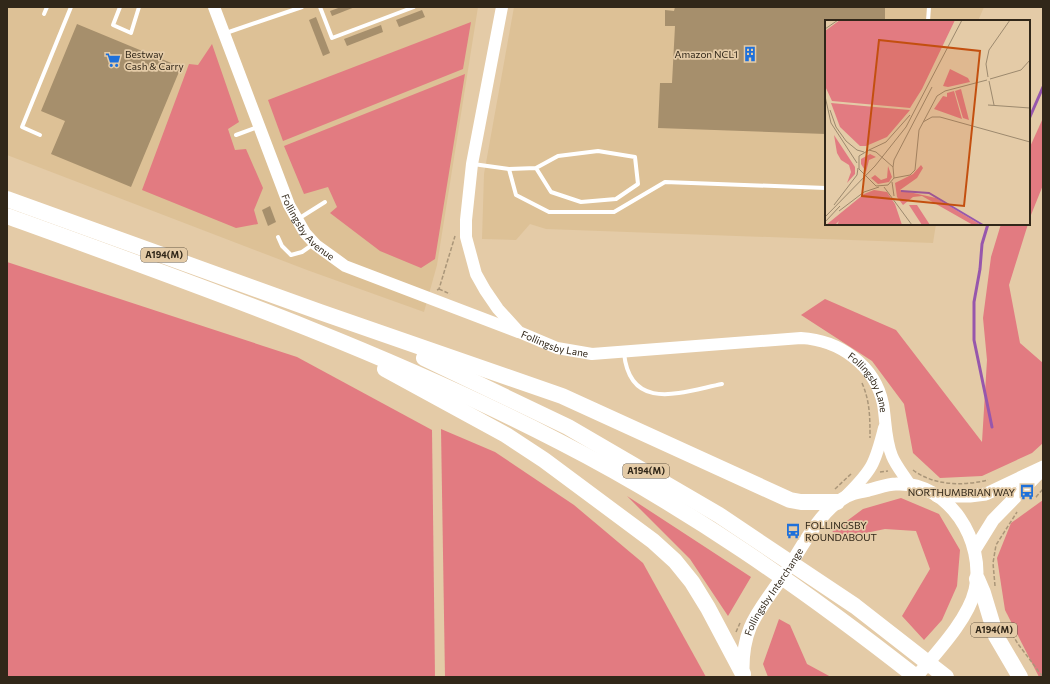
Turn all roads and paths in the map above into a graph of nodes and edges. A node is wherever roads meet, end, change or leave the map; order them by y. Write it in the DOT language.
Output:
graph roads {
  1 [pos="47,7"];
  2 [pos="72,7"];
  3 [pos="120,7"];
  4 [pos="139,7"];
  5 [pos="214,7"];
  6 [pos="302,7"];
  7 [pos="320,7"];
  8 [pos="414,7"];
  9 [pos="502,7"];
  10 [pos="929,7"];
  11 [pos="44,14"];
  12 [pos="928,20"];
  13 [pos="224,34"];
  14 [pos="259,126"];
  15 [pos="40,135"];
  16 [pos="236,135"];
  17 [pos="472,164"];
  18 [pos="536,168"];
  19 [pos="509,169"];
  20 [pos="825,188"];
  21 [pos="7,199"];
  22 [pos="325,202"];
  23 [pos="7,216"];
  24 [pos="296,220"];
  25 [pos="455,236"];
  26 [pos="278,237"];
  27 [pos="314,243"];
  28 [pos="439,289"];
  29 [pos="320,312"];
  30 [pos="310,328"];
  31 [pos="519,332"];
  32 [pos="624,353"];
  33 [pos="860,377"];
  34 [pos="722,384"];
  35 [pos="885,423"];
  36 [pos="868,445"];
  37 [pos="899,468"];
  38 [pos="1043,468"];
  39 [pos="871,469"];
  40 [pos="853,473"];
  41 [pos="990,479"];
  42 [pos="910,485"];
  43 [pos="1043,489"];
  44 [pos="937,496"];
  45 [pos="1023,499"];
  46 [pos="836,500"];
  47 [pos="1019,510"];
  48 [pos="975,549"];
  49 [pos="977,579"];
  50 [pos="995,587"];
  51 [pos="1006,624"];
  52 [pos="743,675"];
  53 [pos="916,677"];
  54 [pos="946,677"];
  55 [pos="1020,677"];
  56 [pos="1043,677"];
  1 -- 11 [label="lane"];
  2 -- 15 [label="lane"];
  3 -- 4 [label="lane"];
  5 -- 13 [label="street, Follingsby Avenue"];
  6 -- 13 [label="lane"];
  7 -- 8 [label="lane"];
  9 -- 17 [label="street, Follingsby Lane"];
  10 -- 12 [label="lane"];
  13 -- 14 [label="street, Follingsby Avenue"];
  14 -- 16 [label="lane"];
  14 -- 24 [label="street, Follingsby Avenue"];
  17 -- 19 [label="lane"];
  17 -- 31 [label="street, Follingsby Lane"];
  18 -- 18 [label="lane"];
  18 -- 19 [label="lane"];
  19 -- 20 [label="lane"];
  21 -- 29 [label="highway, A194(M)"];
  22 -- 24 [label="lane"];
  23 -- 30 [label="highway, A194(M)"];
  24 -- 27 [label="street, Follingsby Avenue"];
  25 -- 28 [label="path"];
  26 -- 27 [label="lane"];
  27 -- 31 [label="street, Follingsby Avenue"];
  29 -- 46 [label="highway, A194(M)"];
  29 -- 54 [label="highway, A194(M)"];
  30 -- 52 [label="highway, A194(M)"];
  30 -- 53 [label="highway, A194(M)"];
  31 -- 32 [label="street, Follingsby Lane"];
  32 -- 34 [label="lane"];
  32 -- 35 [label="street, Follingsby Lane"];
  33 -- 36 [label="path"];
  35 -- 37 [label="street, Follingsby Lane"];
  35 -- 39 [label="street, Follingsby Lane"];
  37 -- 39 [label="path"];
  37 -- 41 [label="path"];
  37 -- 42 [label="street, Follingsby Lane"];
  38 -- 44 [label="main road"];
  38 -- 48 [label="main road"];
  39 -- 46 [label="street, Follingsby Lane"];
  40 -- 46 [label="path"];
  42 -- 44 [label="main road"];
  42 -- 46 [label="main road"];
  43 -- 45 [label="path"];
  44 -- 48 [label="main road"];
  46 -- 52 [label="main road, Follingsby Interchange"];
  47 -- 50 [label="path"];
  48 -- 49 [label="main road"];
  49 -- 53 [label="main road"];
  49 -- 55 [label="highway, A194(M)"];
  51 -- 56 [label="path"];
}
